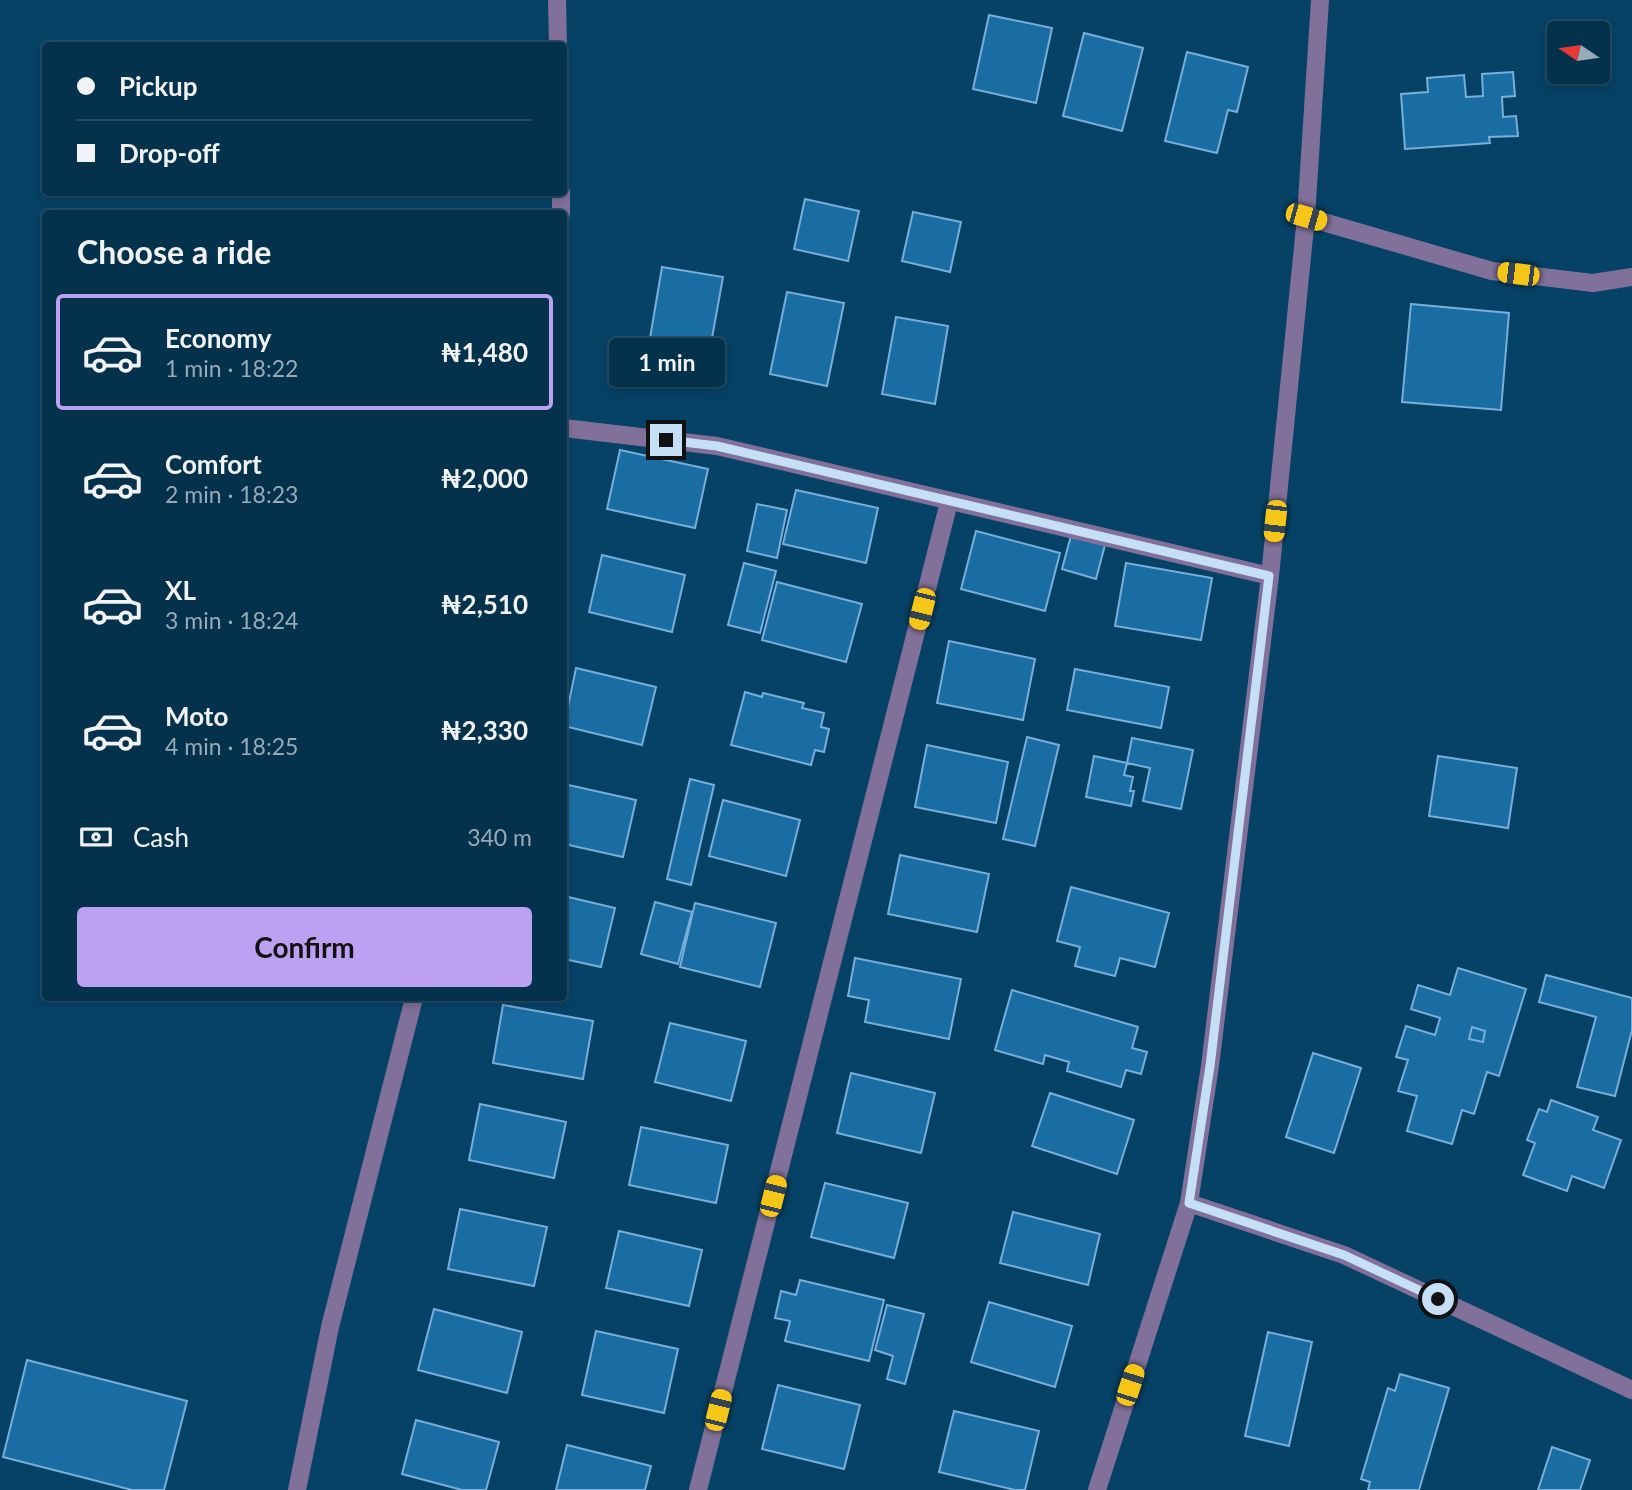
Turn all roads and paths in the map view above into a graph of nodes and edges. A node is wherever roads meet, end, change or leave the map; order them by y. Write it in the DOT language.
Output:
graph roads {
  1 [pos="556,0"];
  2 [pos="1320,0"];
  3 [pos="558,42"];
  4 [pos="1306,217"];
  5 [pos="1632,277"];
  6 [pos="567,428"];
  7 [pos="949,502"];
  8 [pos="1269,576"];
  9 [pos="413,1001"];
  10 [pos="1189,1203"];
  11 [pos="1632,1390"];
  12 [pos="297,1490"];
  13 [pos="698,1490"];
  14 [pos="1097,1490"];
  1 -- 3 [label="street"];
  2 -- 4 [label="street"];
  4 -- 5 [label="street"];
  4 -- 8 [label="street"];
  6 -- 7 [label="street"];
  7 -- 8 [label="street"];
  7 -- 13 [label="street"];
  8 -- 10 [label="street"];
  9 -- 12 [label="street"];
  10 -- 11 [label="street"];
  10 -- 14 [label="street"];
}
